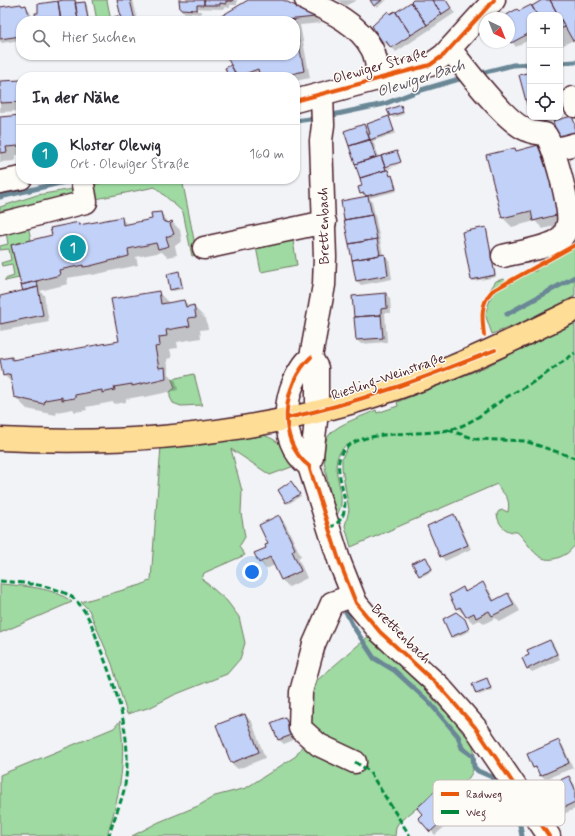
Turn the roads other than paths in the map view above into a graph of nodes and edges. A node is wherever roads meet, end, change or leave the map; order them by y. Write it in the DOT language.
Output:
graph roads {
  1 [pos="306,0"];
  2 [pos="494,0"];
  3 [pos="450,49"];
  4 [pos="378,79"];
  5 [pos="300,103"];
  6 [pos="323,109"];
  7 [pos="575,144"];
  8 [pos="553,150"];
  9 [pos="16,179"];
  10 [pos="0,182"];
  11 [pos="82,184"];
  12 [pos="324,222"];
  13 [pos="0,224"];
  14 [pos="204,248"];
  15 [pos="503,256"];
  16 [pos="575,310"];
  17 [pos="311,357"];
  18 [pos="317,412"];
  19 [pos="287,418"];
  20 [pos="0,439"];
  21 [pos="309,466"];
  22 [pos="352,596"];
  23 [pos="354,762"];
  24 [pos="511,780"];
  25 [pos="542,826"];
  26 [pos="549,836"];
  1 -- 4 [label="street"];
  2 -- 3 [label="street, Olewiger Straße"];
  3 -- 4 [label="street, Olewiger Straße"];
  3 -- 8 [label="street"];
  4 -- 6 [label="street, Olewiger Straße"];
  5 -- 6 [label="street, Olewiger Straße"];
  6 -- 12 [label="street, Brettenbach"];
  7 -- 8 [label="street"];
  8 -- 15 [label="street"];
  9 -- 10 [label="street"];
  11 -- 13 [label="street"];
  12 -- 14 [label="street"];
  12 -- 17 [label="street, Brettenbach"];
  16 -- 18 [label="main road, Riesling-Weinstraße"];
  17 -- 18 [label="street, Brettenbach"];
  17 -- 19 [label="street, Brettenbach"];
  18 -- 19 [label="main road, Riesling-Weinstraße"];
  18 -- 21 [label="street, Brettenbach"];
  19 -- 20 [label="main road, Riesling-Weinstraße"];
  19 -- 21 [label="street, Brettenbach"];
  21 -- 22 [label="street, Brettenbach"];
  22 -- 23 [label="street"];
  22 -- 24 [label="street, Brettenbach"];
  25 -- 26 [label="street, Brettenbach"];
}
